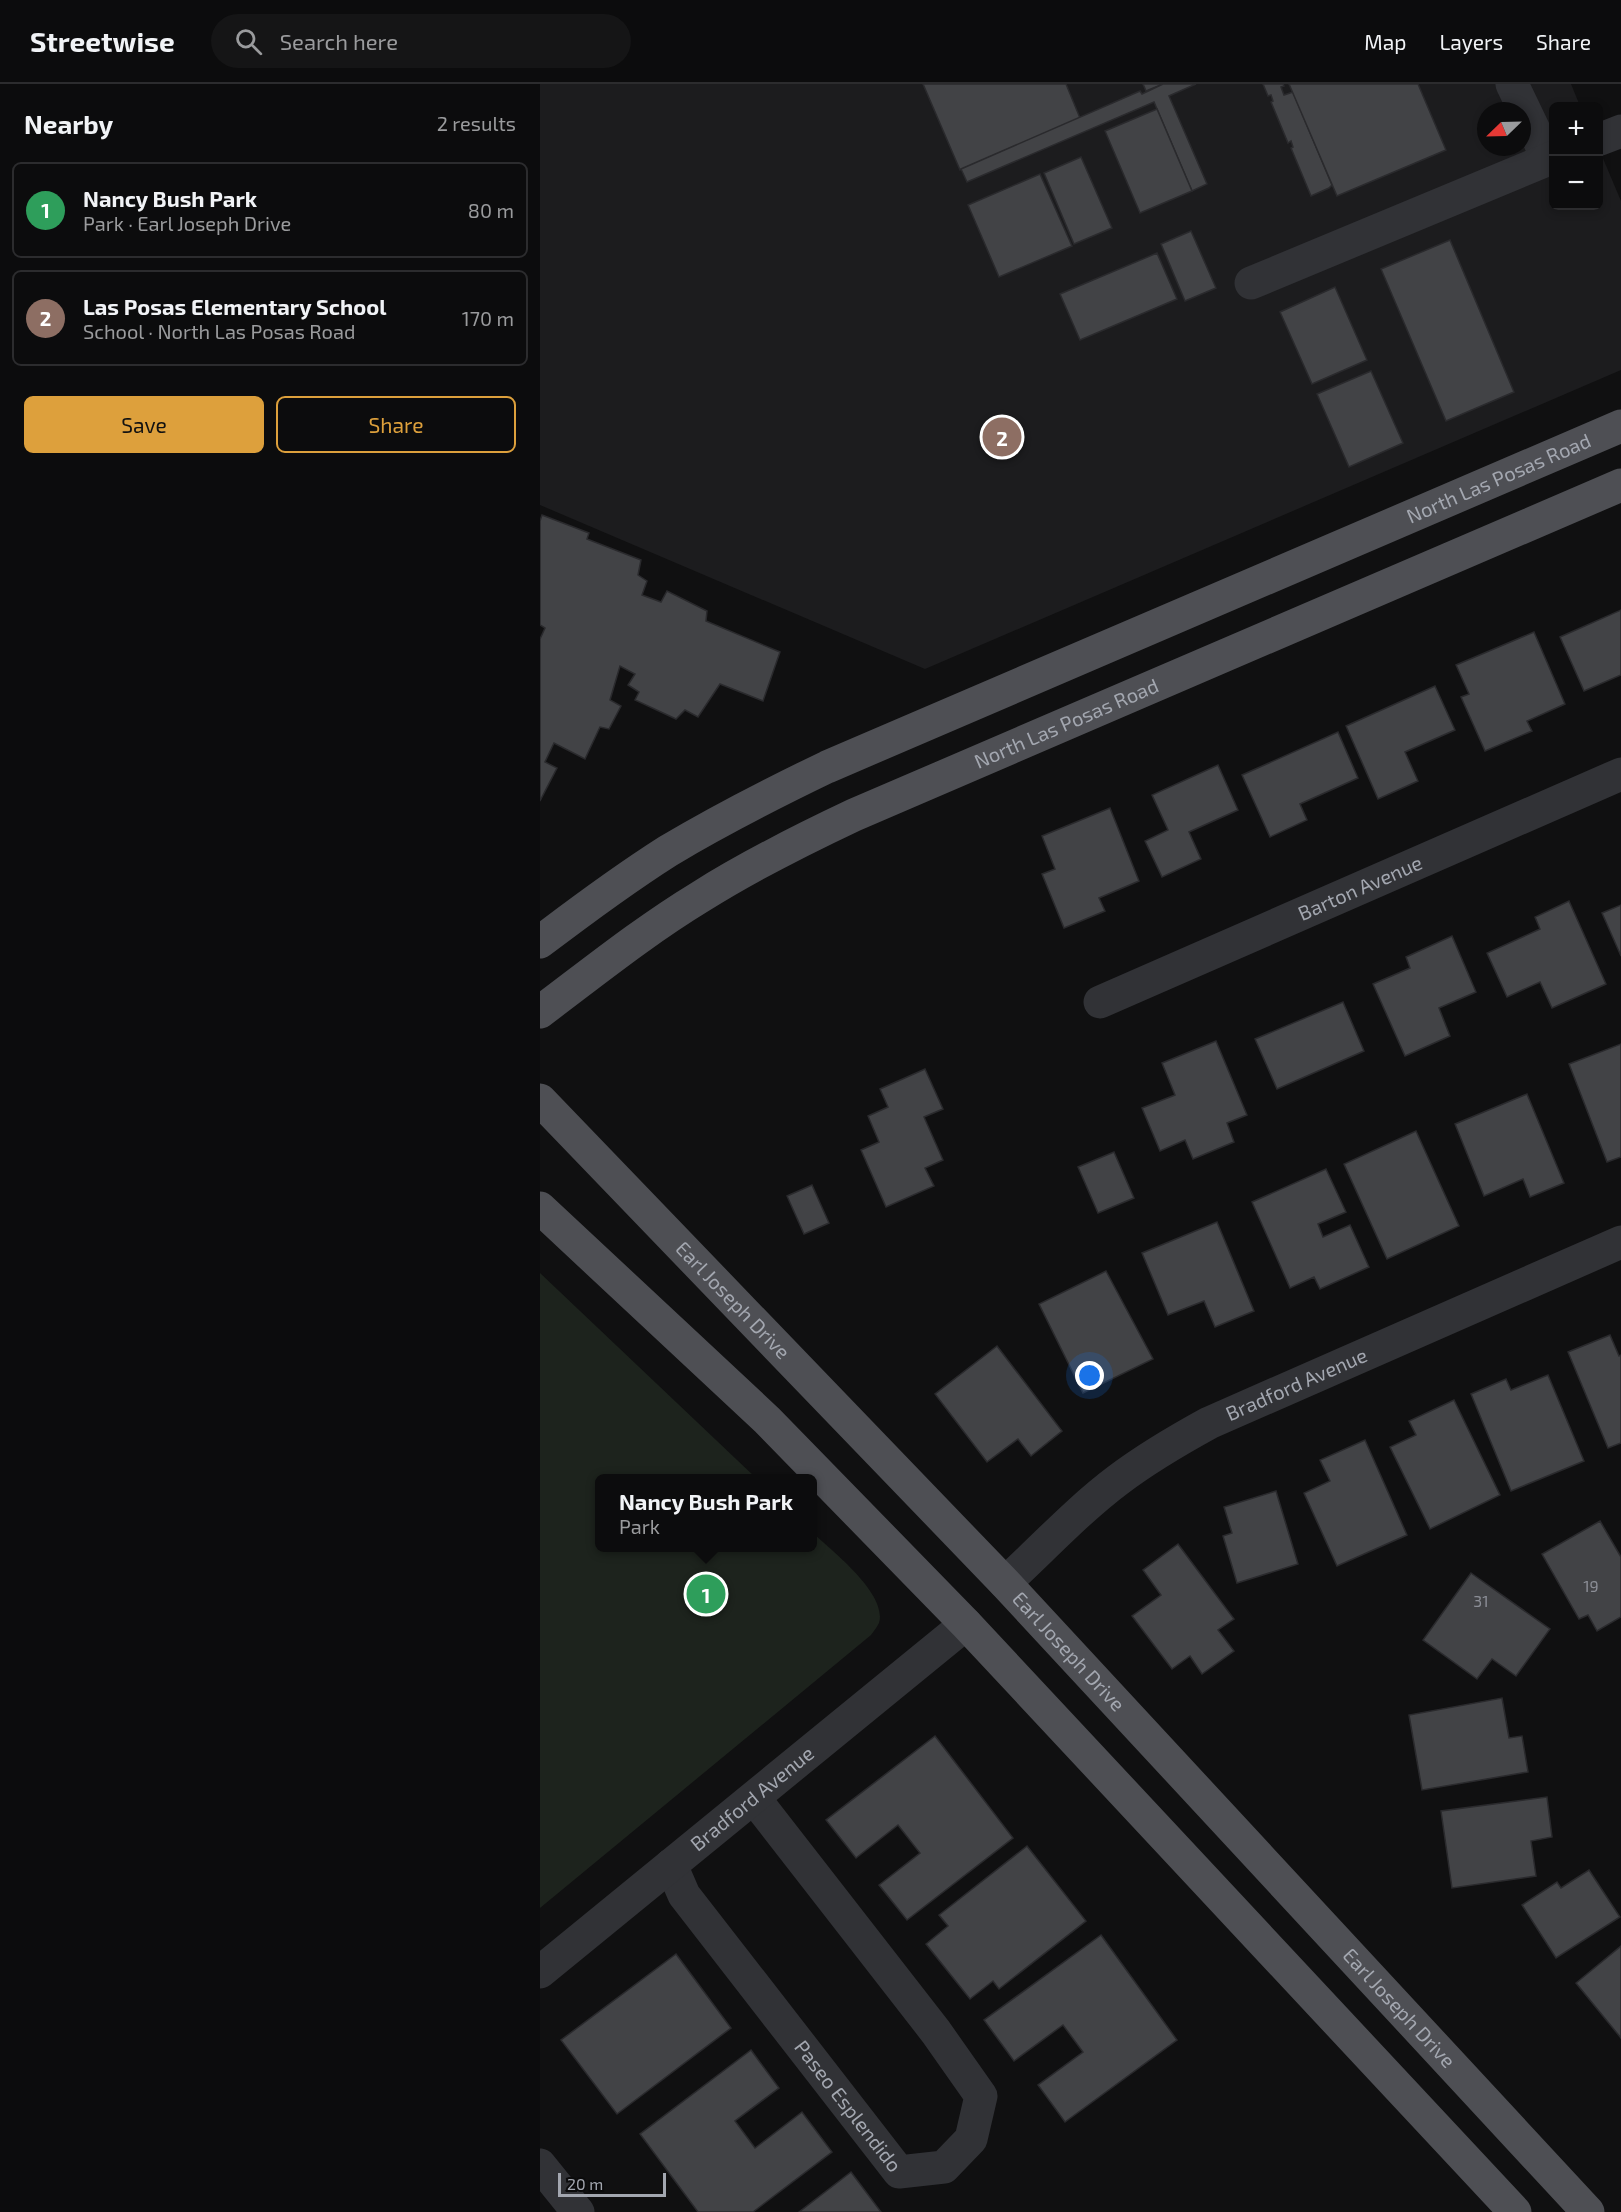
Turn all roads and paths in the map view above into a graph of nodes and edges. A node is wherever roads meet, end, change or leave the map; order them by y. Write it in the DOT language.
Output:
graph roads {
  1 [pos="1512,84"];
  2 [pos="1621,131"];
  3 [pos="1603,138"];
  4 [pos="1550,156"];
  5 [pos="1549,159"];
  6 [pos="1251,283"];
  7 [pos="1621,426"];
  8 [pos="1621,485"];
  9 [pos="1621,774"];
  10 [pos="540,942"];
  11 [pos="1100,1002"];
  12 [pos="540,1012"];
  13 [pos="540,1100"];
  14 [pos="540,1208"];
  15 [pos="1621,1242"];
  16 [pos="1005,1584"];
  17 [pos="966,1624"];
  18 [pos="754,1798"];
  19 [pos="671,1865"];
  20 [pos="540,1972"];
  21 [pos="540,2165"];
  22 [pos="578,2212"];
  23 [pos="1515,2212"];
  24 [pos="1588,2212"];
  1 -- 4 [label="street"];
  2 -- 3 [label="street"];
  5 -- 6 [label="street"];
  7 -- 10 [label="main road, North Las Posas Road"];
  8 -- 12 [label="main road, North Las Posas Road"];
  9 -- 11 [label="street, Barton Avenue"];
  13 -- 16 [label="main road, Earl Joseph Drive"];
  14 -- 17 [label="main road"];
  15 -- 16 [label="street, Bradford Avenue"];
  16 -- 24 [label="main road, Earl Joseph Drive"];
  17 -- 18 [label="street, Bradford Avenue"];
  17 -- 23 [label="main road"];
  18 -- 19 [label="street, Bradford Avenue"];
  18 -- 19 [label="street, Paseo Esplendido"];
  19 -- 20 [label="street, Bradford Avenue"];
  21 -- 22 [label="street"];
}
